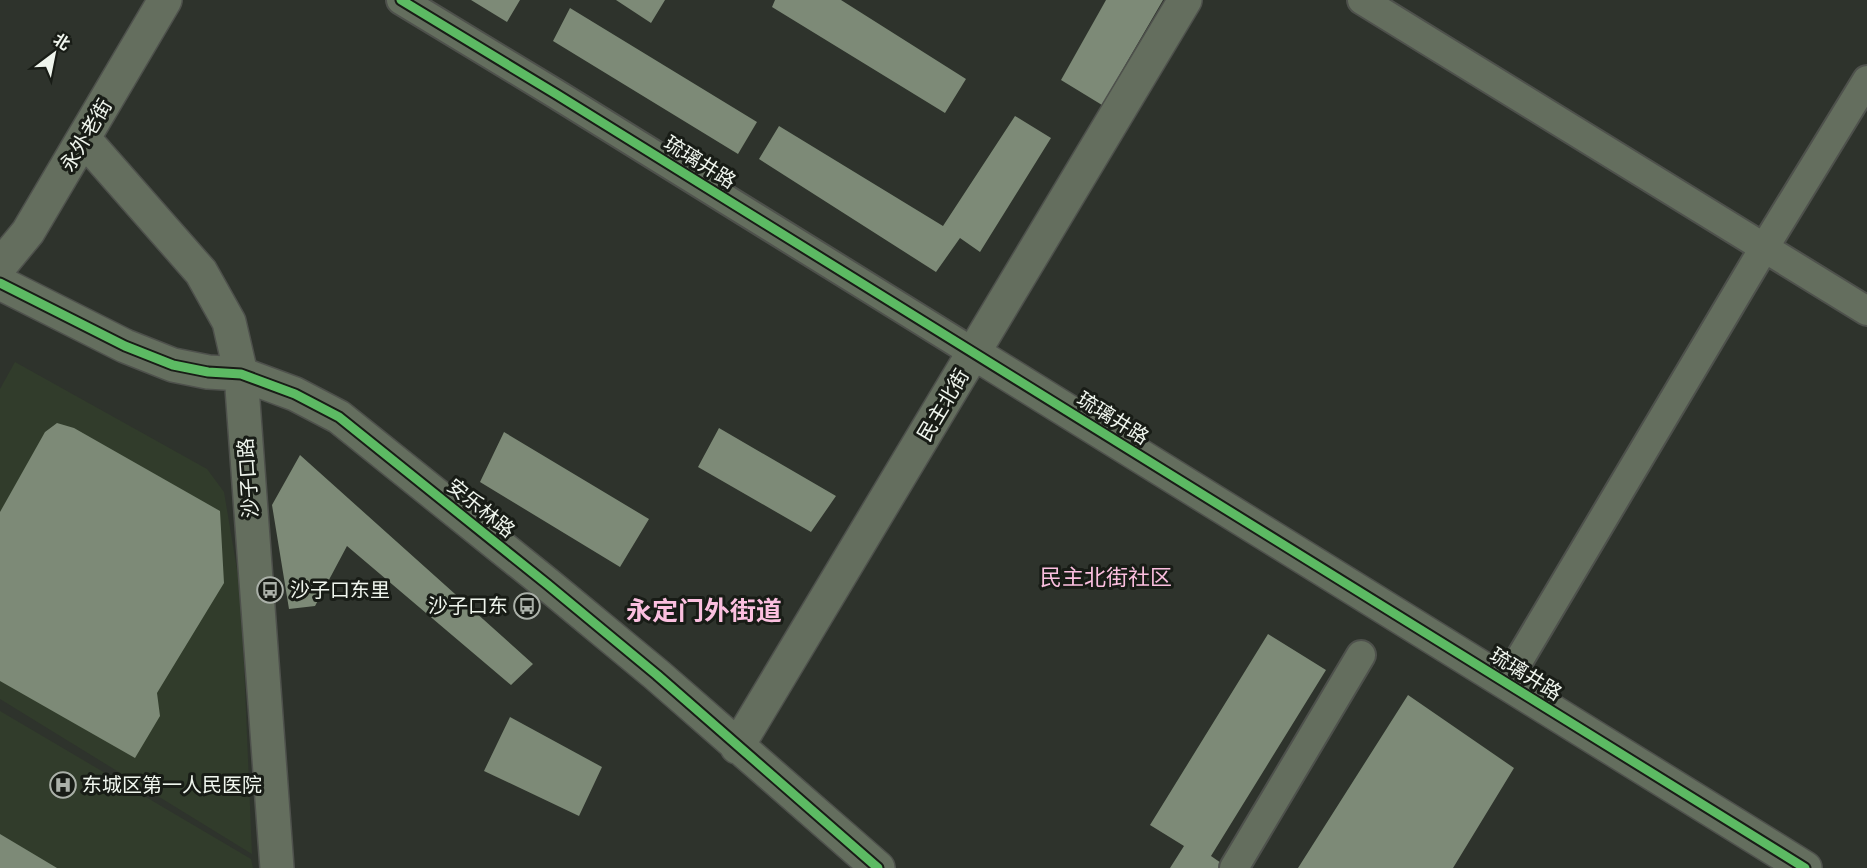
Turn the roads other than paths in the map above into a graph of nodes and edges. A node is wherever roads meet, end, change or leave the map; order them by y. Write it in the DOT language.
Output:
graph roads {
  1 [pos="165,0"];
  2 [pos="401,0"];
  3 [pos="1185,0"];
  4 [pos="1362,0"];
  5 [pos="1867,80"];
  6 [pos="84,139"];
  7 [pos="1764,248"];
  8 [pos="0,266"];
  9 [pos="0,283"];
  10 [pos="1867,311"];
  11 [pos="974,353"];
  12 [pos="241,374"];
  13 [pos="1361,655"];
  14 [pos="1506,682"];
  15 [pos="738,747"];
  16 [pos="277,868"];
  17 [pos="878,868"];
  18 [pos="1234,868"];
  19 [pos="1805,868"];
  1 -- 6 [label="street, 永外老街"];
  2 -- 11 [label="street, 琉璃井路"];
  3 -- 11 [label="street, 民主北街"];
  4 -- 7 [label="street"];
  5 -- 7 [label="street"];
  6 -- 8 [label="street, 永外老街"];
  6 -- 12 [label="street, 沙子口路"];
  7 -- 10 [label="street"];
  7 -- 14 [label="street"];
  9 -- 12 [label="street, 安乐林路"];
  11 -- 14 [label="street, 琉璃井路"];
  11 -- 15 [label="street, 民主北街"];
  12 -- 15 [label="street, 安乐林路"];
  12 -- 16 [label="street, 沙子口路"];
  13 -- 18 [label="street"];
  14 -- 19 [label="street, 琉璃井路"];
  15 -- 17 [label="street, 安乐林路"];
}
